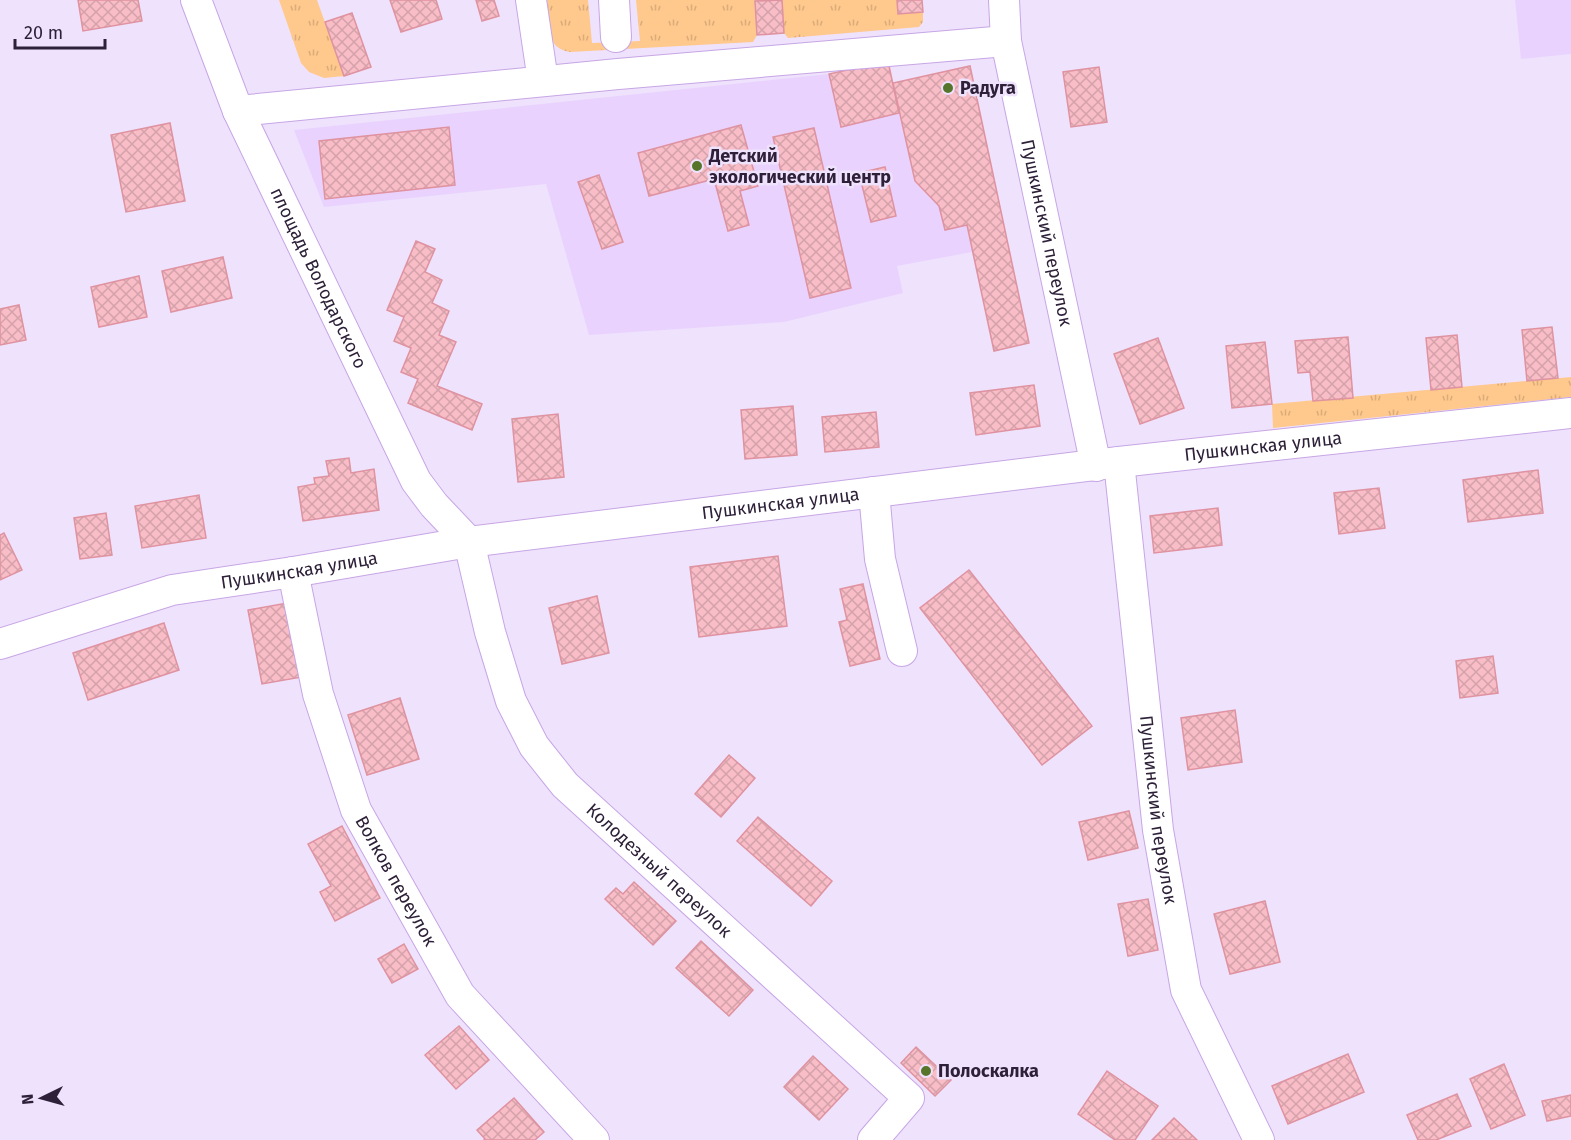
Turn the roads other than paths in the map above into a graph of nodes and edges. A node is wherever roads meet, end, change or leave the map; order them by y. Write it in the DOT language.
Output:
graph roads {
  1 [pos="196,0"];
  2 [pos="531,0"];
  3 [pos="614,0"];
  4 [pos="1004,0"];
  5 [pos="616,38"];
  6 [pos="1006,40"];
  7 [pos="543,81"];
  8 [pos="238,111"];
  9 [pos="1571,413"];
  10 [pos="1107,464"];
  11 [pos="874,492"];
  12 [pos="469,542"];
  13 [pos="293,572"];
  14 [pos="0,644"];
  15 [pos="902,651"];
  16 [pos="594,1140"];
  17 [pos="873,1140"];
  18 [pos="1259,1140"];
  1 -- 8 [label="street, площадь Володарского"];
  2 -- 7 [label="street"];
  3 -- 5 [label="street"];
  4 -- 6 [label="street, Пушкинский переулок"];
  6 -- 7 [label="street"];
  6 -- 10 [label="street, Пушкинский переулок"];
  7 -- 8 [label="street"];
  8 -- 12 [label="street, площадь Володарского"];
  9 -- 10 [label="street, Пушкинская улица"];
  10 -- 11 [label="street, Пушкинская улица"];
  10 -- 18 [label="street, Пушкинский переулок"];
  11 -- 12 [label="street, Пушкинская улица"];
  11 -- 15 [label="street"];
  12 -- 13 [label="street, Пушкинская улица"];
  12 -- 17 [label="street, Колодезный переулок"];
  13 -- 14 [label="street, Пушкинская улица"];
  13 -- 16 [label="street, Волков переулок"];
}
